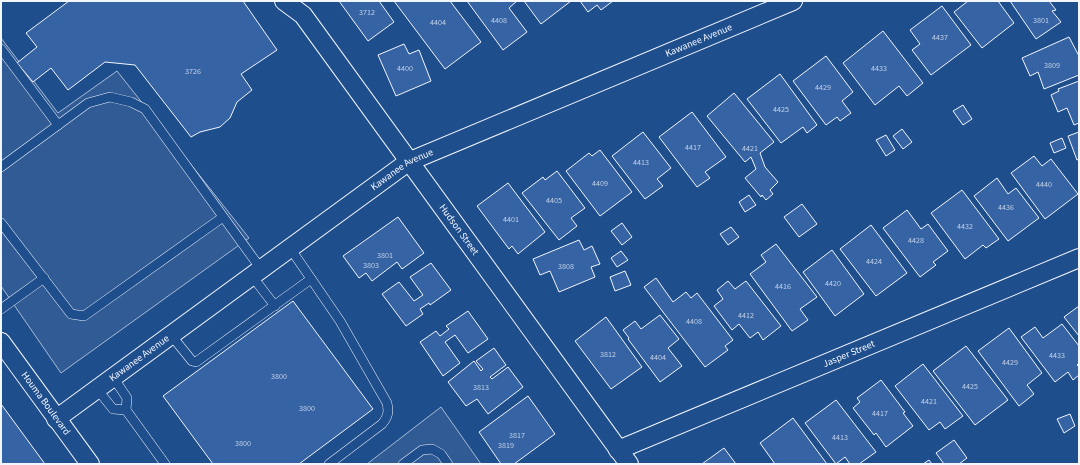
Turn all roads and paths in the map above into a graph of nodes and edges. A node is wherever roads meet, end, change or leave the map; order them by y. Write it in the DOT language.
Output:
graph roads {
  1 [pos="284,1"];
  2 [pos="793,1"];
  3 [pos="1,49"];
  4 [pos="58,125"];
  5 [pos="408,162"];
  6 [pos="1,167"];
  7 [pos="223,217"];
  8 [pos="1,223"];
  9 [pos="290,248"];
  10 [pos="1079,258"];
  11 [pos="256,272"];
  12 [pos="44,278"];
  13 [pos="311,279"];
  14 [pos="275,306"];
  15 [pos="1,309"];
  16 [pos="171,335"];
  17 [pos="1,342"];
  18 [pos="113,377"];
  19 [pos="97,389"];
  20 [pos="126,410"];
  21 [pos="56,418"];
  22 [pos="624,457"];
  23 [pos="90,464"];
  24 [pos="165,464"];
  25 [pos="329,464"];
  26 [pos="403,464"];
  27 [pos="448,464"];
  1 -- 5 [label="street, Hudson Street"];
  2 -- 5 [label="street, Kawanee Avenue"];
  3 -- 4 [label="lane"];
  4 -- 6 [label="lane"];
  4 -- 7 [label="lane"];
  5 -- 9 [label="street, Kawanee Avenue"];
  5 -- 22 [label="street, Hudson Street"];
  7 -- 11 [label="lane"];
  7 -- 12 [label="lane"];
  8 -- 12 [label="lane"];
  9 -- 11 [label="street, Kawanee Avenue"];
  9 -- 13 [label="lane"];
  10 -- 22 [label="street, Jasper Street"];
  11 -- 14 [label="lane"];
  11 -- 16 [label="street, Kawanee Avenue"];
  12 -- 15 [label="lane"];
  13 -- 14 [label="lane"];
  13 -- 25 [label="lane"];
  14 -- 16 [label="lane"];
  16 -- 18 [label="street, Kawanee Avenue"];
  17 -- 21 [label="street, Houma Boulevard"];
  18 -- 19 [label="street, Kawanee Avenue"];
  18 -- 20 [label="lane"];
  19 -- 20 [label="lane"];
  19 -- 21 [label="street, Kawanee Avenue"];
  20 -- 24 [label="lane"];
  21 -- 23 [label="street, Houma Boulevard"];
  26 -- 27 [label="lane"];
}
